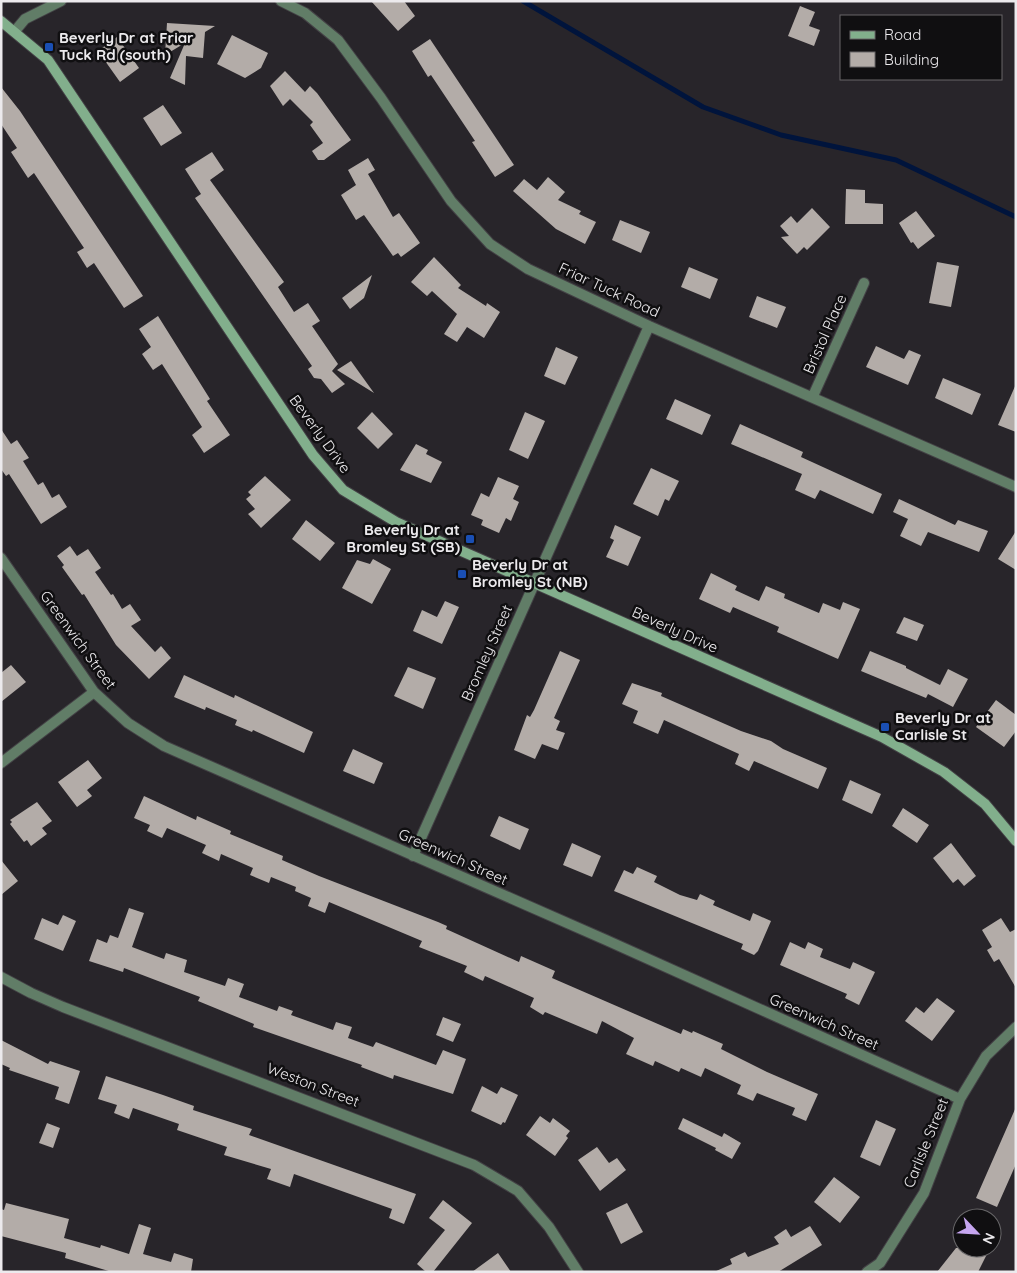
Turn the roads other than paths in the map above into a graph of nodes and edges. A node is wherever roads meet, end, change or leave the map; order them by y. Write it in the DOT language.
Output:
graph roads {
  1 [pos="61,1"];
  2 [pos="281,1"];
  3 [pos="1,21"];
  4 [pos="15,31"];
  5 [pos="864,283"];
  6 [pos="649,326"];
  7 [pos="813,396"];
  8 [pos="1016,487"];
  9 [pos="1,558"];
  10 [pos="534,584"];
  11 [pos="94,692"];
  12 [pos="1,763"];
  13 [pos="1016,841"];
  14 [pos="413,856"];
  15 [pos="1,977"];
  16 [pos="1016,1027"];
  17 [pos="960,1100"];
  18 [pos="578,1272"];
  19 [pos="867,1272"];
  1 -- 4 [label="street"];
  2 -- 6 [label="street, Friar Tuck Road"];
  3 -- 4 [label="street, Beverly Drive"];
  4 -- 10 [label="street, Beverly Drive"];
  5 -- 7 [label="street, Bristol Place"];
  6 -- 7 [label="street, Friar Tuck Road"];
  6 -- 10 [label="street, Bromley Street"];
  7 -- 8 [label="street, Friar Tuck Road"];
  9 -- 11 [label="street, Greenwich Street"];
  10 -- 13 [label="street, Beverly Drive"];
  10 -- 14 [label="street, Bromley Street"];
  11 -- 12 [label="street"];
  11 -- 14 [label="street, Greenwich Street"];
  14 -- 17 [label="street, Greenwich Street"];
  15 -- 18 [label="street, Weston Street"];
  16 -- 17 [label="street, Carlisle Street"];
  17 -- 19 [label="street, Carlisle Street"];
}
